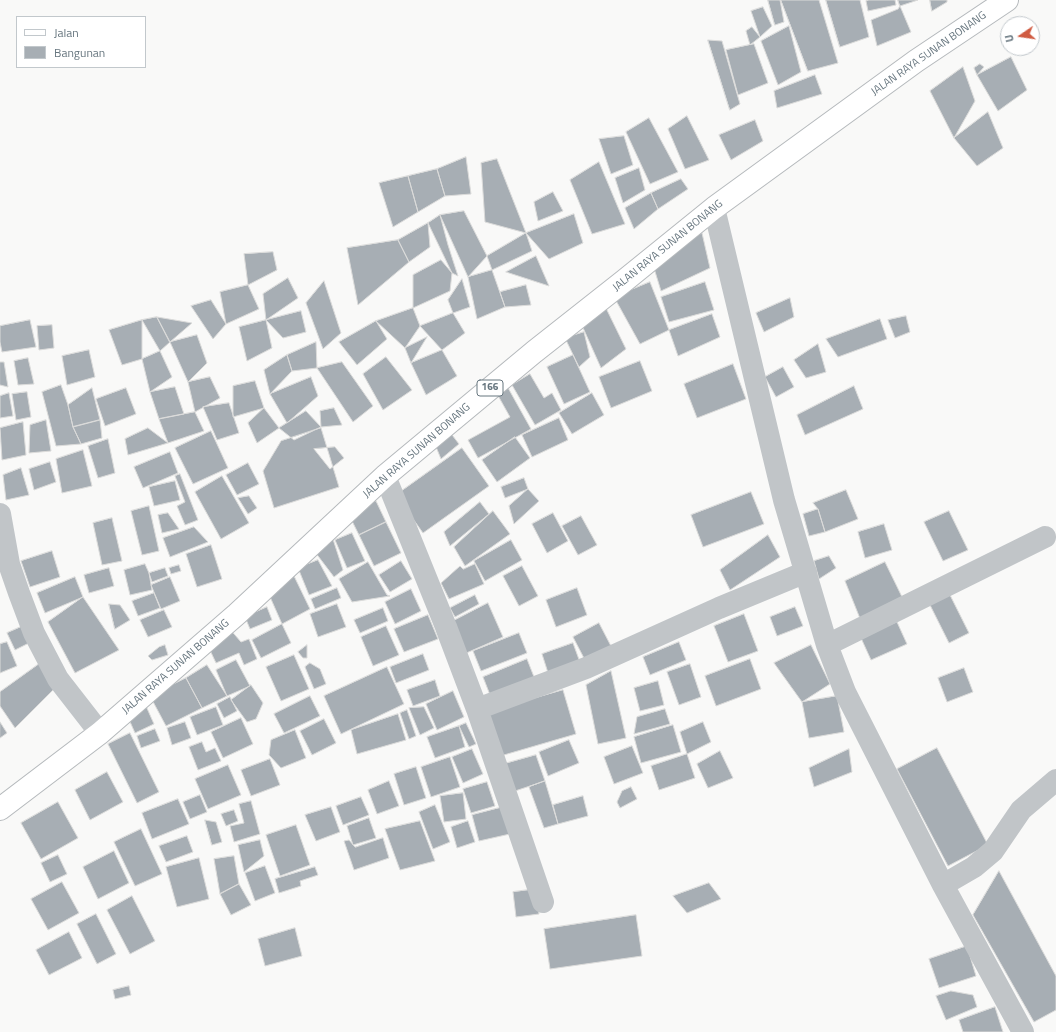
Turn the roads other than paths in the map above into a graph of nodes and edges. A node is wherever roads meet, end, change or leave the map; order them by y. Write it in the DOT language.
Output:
graph roads {
  1 [pos="1006,0"];
  2 [pos="714,208"];
  3 [pos="385,476"];
  4 [pos="0,514"];
  5 [pos="1045,537"];
  6 [pos="806,572"];
  7 [pos="827,645"];
  8 [pos="477,709"];
  9 [pos="100,733"];
  10 [pos="1056,780"];
  11 [pos="0,809"];
  12 [pos="943,885"];
  13 [pos="543,902"];
  14 [pos="1023,1032"];
  1 -- 2 [label="main road, JALAN RAYA SUNAN BONANG / 166"];
  2 -- 3 [label="main road, JALAN RAYA SUNAN BONANG / 166"];
  2 -- 6 [label="street"];
  3 -- 8 [label="street"];
  3 -- 9 [label="main road, JALAN RAYA SUNAN BONANG / 166"];
  4 -- 9 [label="street"];
  5 -- 7 [label="street"];
  6 -- 7 [label="street"];
  6 -- 8 [label="street"];
  7 -- 12 [label="street"];
  8 -- 13 [label="street"];
  9 -- 11 [label="main road, JALAN RAYA SUNAN BONANG / 166"];
  10 -- 12 [label="street"];
  12 -- 14 [label="street"];
}
